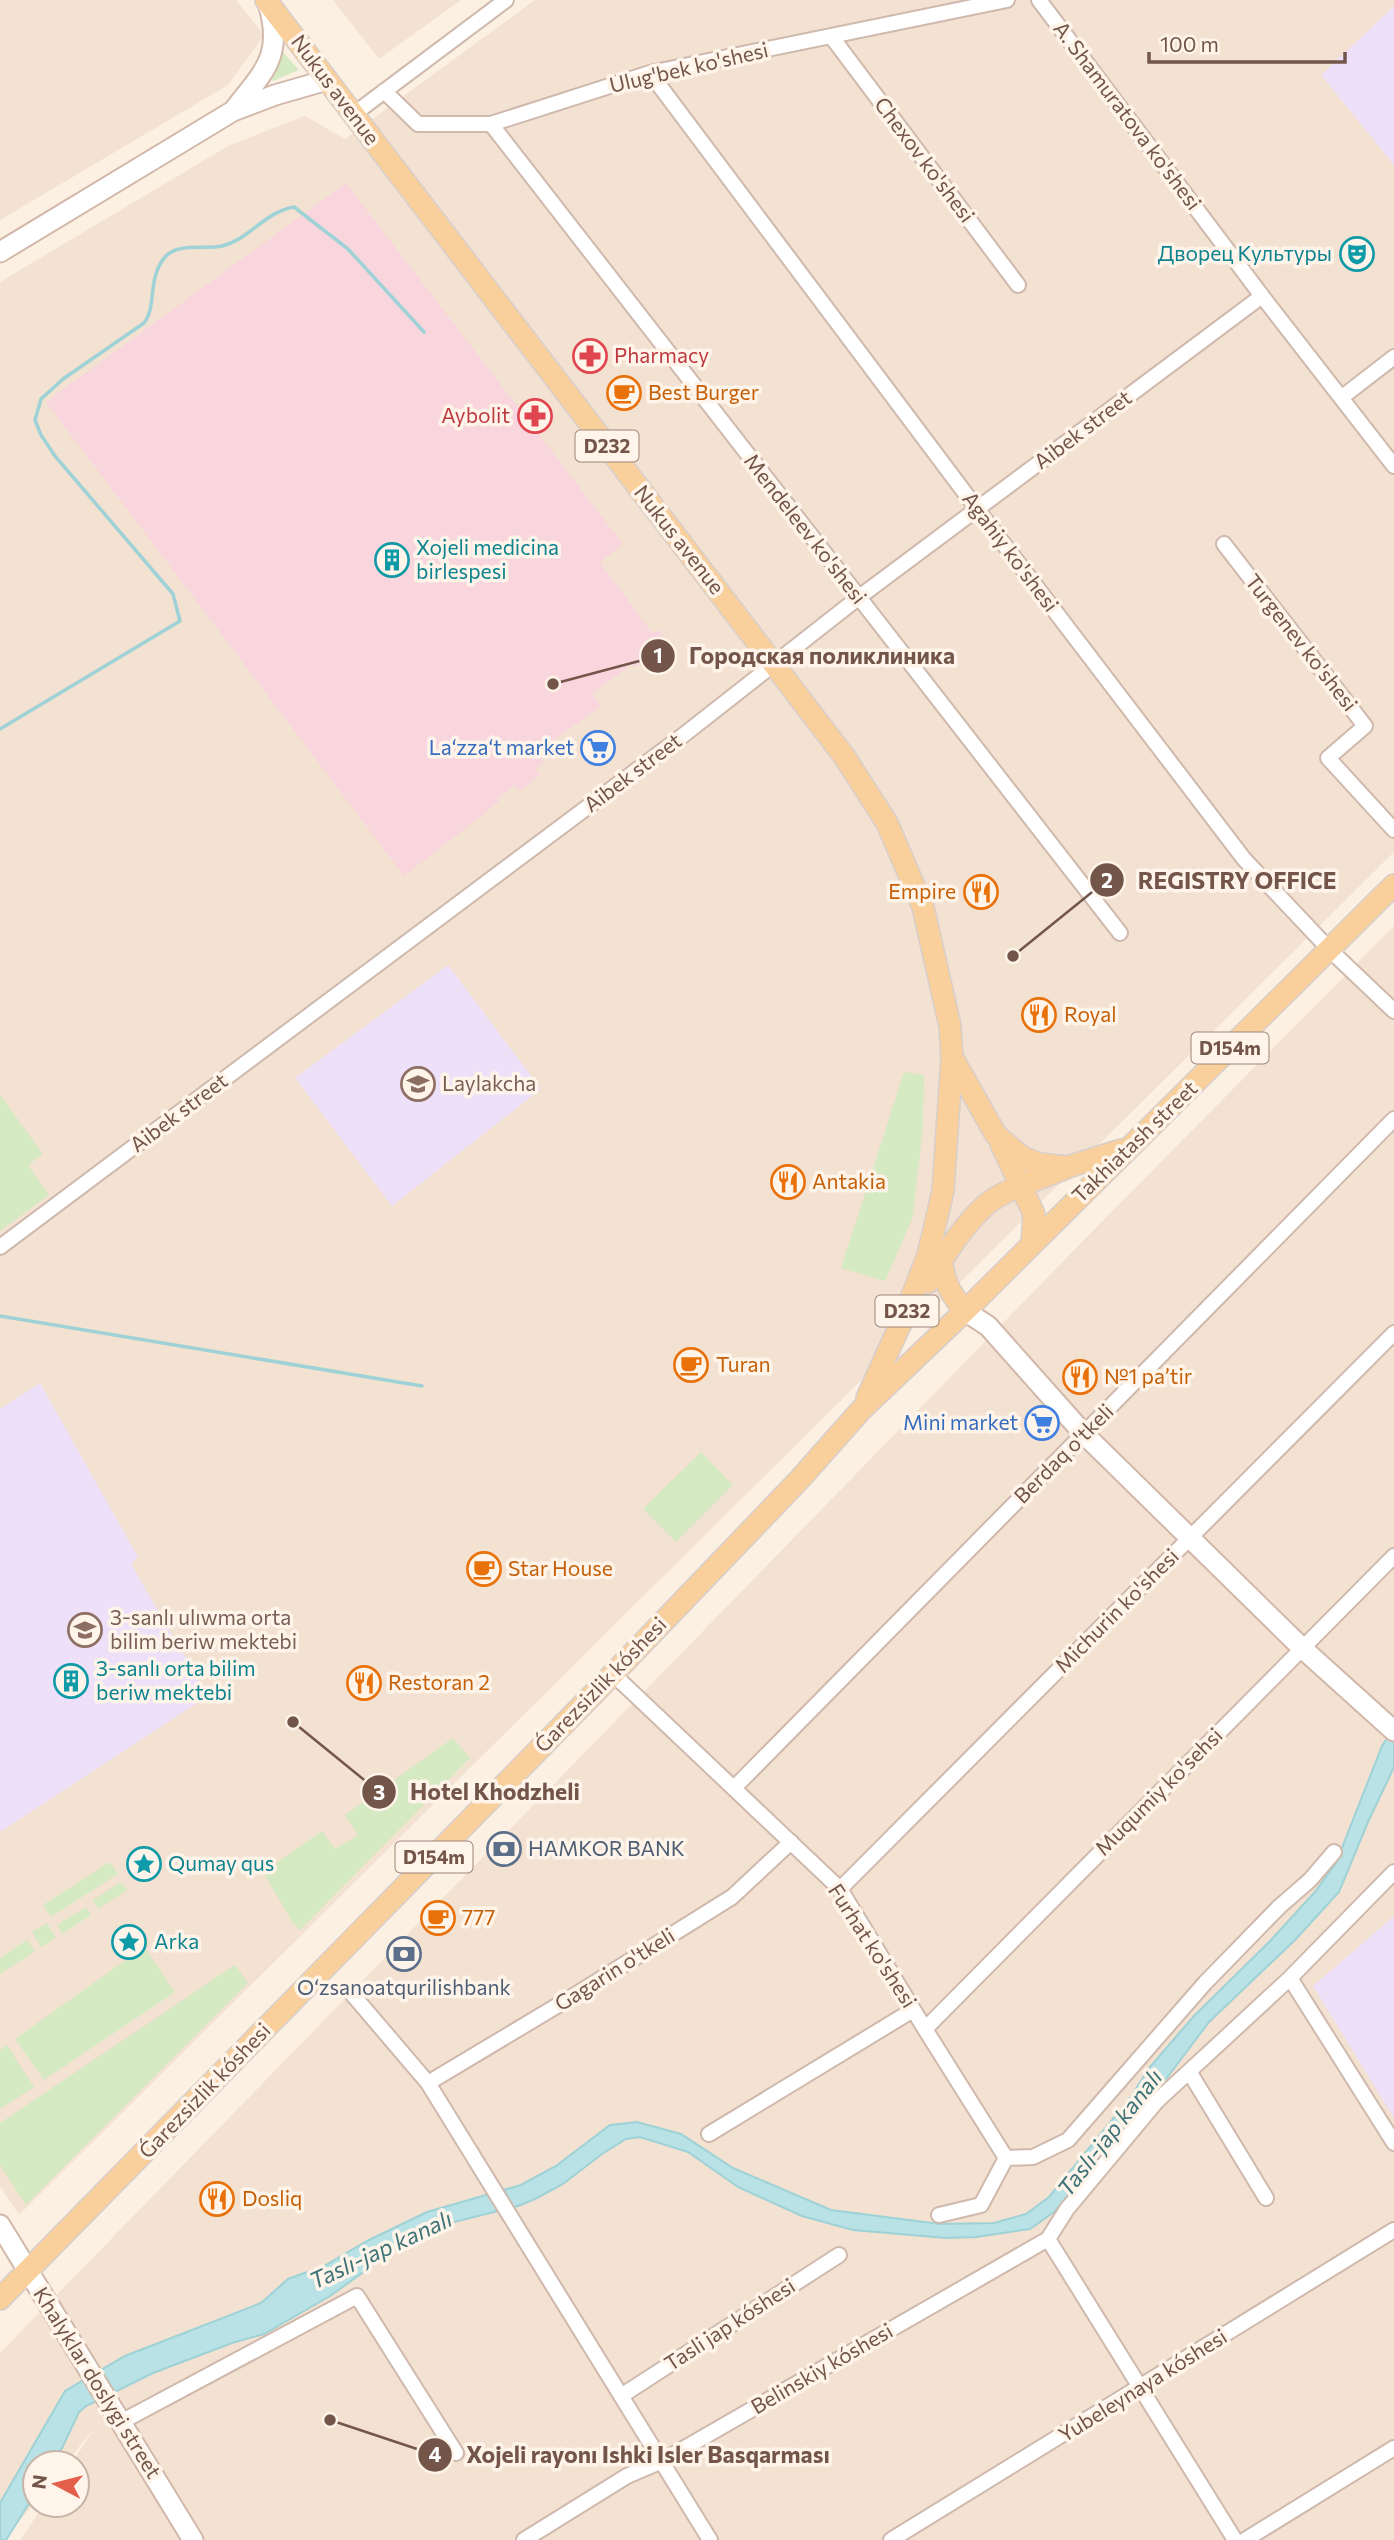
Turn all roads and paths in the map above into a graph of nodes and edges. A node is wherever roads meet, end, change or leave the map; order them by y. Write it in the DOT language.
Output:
graph roads {
  1 [pos="506,0"];
  2 [pos="1007,0"];
  3 [pos="1039,0"];
  4 [pos="267,1"];
  5 [pos="831,36"];
  6 [pos="650,73"];
  7 [pos="327,80"];
  8 [pos="384,91"];
  9 [pos="233,111"];
  10 [pos="354,114"];
  11 [pos="491,124"];
  12 [pos="0,252"];
  13 [pos="1018,285"];
  14 [pos="1262,296"];
  15 [pos="1394,357"];
  16 [pos="1341,398"];
  17 [pos="1394,466"];
  18 [pos="977,509"];
  19 [pos="1224,544"];
  20 [pos="858,598"];
  21 [pos="775,664"];
  22 [pos="1394,830"];
  23 [pos="1394,885"];
  24 [pos="1120,933"];
  25 [pos="1330,950"];
  26 [pos="1394,1012"];
  27 [pos="952,1057"];
  28 [pos="1394,1119"];
  29 [pos="996,1135"];
  30 [pos="1129,1147"];
  31 [pos="1068,1167"];
  32 [pos="1022,1187"];
  33 [pos="939,1208"];
  34 [pos="1032,1243"];
  35 [pos="0,1247"];
  36 [pos="941,1260"];
  37 [pos="965,1311"];
  38 [pos="905,1314"];
  39 [pos="1394,1332"];
  40 [pos="861,1410"];
  41 [pos="1084,1434"];
  42 [pos="1189,1538"];
  43 [pos="1394,1556"];
  44 [pos="1302,1648"];
  45 [pos="613,1674"];
  46 [pos="1392,1729"];
  47 [pos="734,1788"];
  48 [pos="791,1842"];
  49 [pos="1334,1852"];
  50 [pos="1394,1872"];
  51 [pos="840,1889"];
  52 [pos="1290,1978"];
  53 [pos="353,1995"];
  54 [pos="913,2010"];
  55 [pos="925,2029"];
  56 [pos="1190,2073"];
  57 [pos="428,2083"];
  58 [pos="709,2134"];
  59 [pos="1394,2143"];
  60 [pos="1006,2158"];
  61 [pos="1266,2198"];
  62 [pos="939,2215"];
  63 [pos="0,2225"];
  64 [pos="1394,2230"];
  65 [pos="1048,2239"];
  66 [pos="839,2255"];
  67 [pos="28,2271"];
  68 [pos="0,2299"];
  69 [pos="1142,2387"];
  70 [pos="621,2396"];
  71 [pos="116,2414"];
  72 [pos="1394,2448"];
  73 [pos="456,2453"];
  74 [pos="662,2461"];
  75 [pos="193,2540"];
  76 [pos="524,2540"];
  77 [pos="710,2540"];
  78 [pos="891,2540"];
  79 [pos="1235,2540"];
  80 [pos="1245,2540"];
  1 -- 8 [label="street"];
  2 -- 5 [label="street, Ulug'bek ko'shesi"];
  3 -- 14 [label="street, A. Shamuratova ko'shesi"];
  4 -- 7 [label="main road, Nukus avenue / D232"];
  4 -- 9 [label="street"];
  5 -- 6 [label="street, Ulug'bek ko'shesi"];
  5 -- 13 [label="street, Chexov ko'shesi"];
  6 -- 11 [label="street, Ulug'bek ko'shesi"];
  6 -- 18 [label="street, Agahiy ko'shesi"];
  7 -- 9 [label="street"];
  7 -- 10 [label="main road, Nukus avenue / D232"];
  8 -- 10 [label="street"];
  8 -- 11 [label="street, Ulug'bek ko'shesi"];
  9 -- 12 [label="street"];
  10 -- 21 [label="main road, Nukus avenue / D232"];
  11 -- 20 [label="street, Mendeleev ko'shesi"];
  14 -- 16 [label="street, A. Shamuratova ko'shesi"];
  14 -- 18 [label="street, Aibek street"];
  15 -- 16 [label="street"];
  16 -- 17 [label="street, A. Shamuratova ko'shesi"];
  18 -- 20 [label="street, Aibek street"];
  18 -- 25 [label="street, Agahiy ko'shesi"];
  19 -- 22 [label="street, Turgenev ko'shesi"];
  20 -- 21 [label="street, Aibek street"];
  20 -- 24 [label="street, Mendeleev ko'shesi"];
  21 -- 27 [label="main road, Nukus avenue / D232"];
  21 -- 35 [label="street, Aibek street"];
  23 -- 25 [label="main road, Takhiatash street / D154m"];
  25 -- 26 [label="street, Agahiy ko'shesi"];
  25 -- 30 [label="main road, Takhiatash street / D154m"];
  27 -- 29 [label="main road"];
  27 -- 33 [label="main road, D232"];
  28 -- 41 [label="street, Berdaq o'tkeli"];
  29 -- 31 [label="main road"];
  29 -- 32 [label="main road"];
  30 -- 31 [label="main road"];
  30 -- 34 [label="main road, Takhiatash street / D154m"];
  31 -- 32 [label="main road"];
  32 -- 34 [label="main road"];
  32 -- 36 [label="main road"];
  33 -- 36 [label="main road, D232"];
  33 -- 38 [label="main road, D232"];
  34 -- 37 [label="main road, Takhiatash street / D154m"];
  36 -- 37 [label="main road, D232"];
  36 -- 38 [label="main road"];
  37 -- 40 [label="main road, Ǵarezsizlik kóshesi / D154m"];
  37 -- 41 [label="street"];
  38 -- 40 [label="main road, D232"];
  39 -- 42 [label="street, Michurin ko'shesi"];
  40 -- 45 [label="main road, Ǵarezsizlik kóshesi / D154m"];
  41 -- 42 [label="street"];
  41 -- 47 [label="street, Berdaq o'tkeli"];
  42 -- 44 [label="street"];
  42 -- 51 [label="street, Michurin ko'shesi"];
  43 -- 44 [label="street, Muqumiy ko'sehsi"];
  44 -- 46 [label="street"];
  44 -- 55 [label="street, Muqumiy ko'sehsi"];
  45 -- 47 [label="street, Furhat ko'shesi"];
  45 -- 67 [label="main road, Ǵarezsizlik kóshesi / D154m"];
  47 -- 48 [label="street, Furhat ko'shesi"];
  48 -- 51 [label="street, Furhat ko'shesi"];
  48 -- 57 [label="street, Gagarin o'tkeli"];
  49 -- 60 [label="street"];
  50 -- 52 [label="street"];
  51 -- 54 [label="street, Furhat ko'shesi"];
  52 -- 56 [label="street"];
  52 -- 59 [label="street"];
  53 -- 57 [label="street"];
  54 -- 55 [label="street, Furhat ko'shesi"];
  54 -- 58 [label="street"];
  55 -- 60 [label="street, Furhat ko'shesi"];
  56 -- 61 [label="street"];
  56 -- 65 [label="street"];
  57 -- 70 [label="street"];
  60 -- 62 [label="street"];
  63 -- 67 [label="street, Khalyklar doslygi street"];
  64 -- 69 [label="street, Yubeleynaya kóshesi"];
  65 -- 69 [label="street"];
  65 -- 74 [label="street, Belinskiy kóshesi"];
  66 -- 70 [label="street, Tasli jap kóshesi"];
  67 -- 68 [label="main road, Ǵarezsizlik kóshesi / D154m"];
  67 -- 71 [label="street, Khalyklar doslygi street"];
  69 -- 78 [label="street, Yubeleynaya kóshesi"];
  69 -- 79 [label="street"];
  70 -- 74 [label="street"];
  71 -- 73 [label="street"];
  71 -- 75 [label="street, Khalyklar doslygi street"];
  72 -- 80 [label="street"];
  74 -- 76 [label="street, Belinskiy kóshesi"];
  74 -- 77 [label="street"];
}
